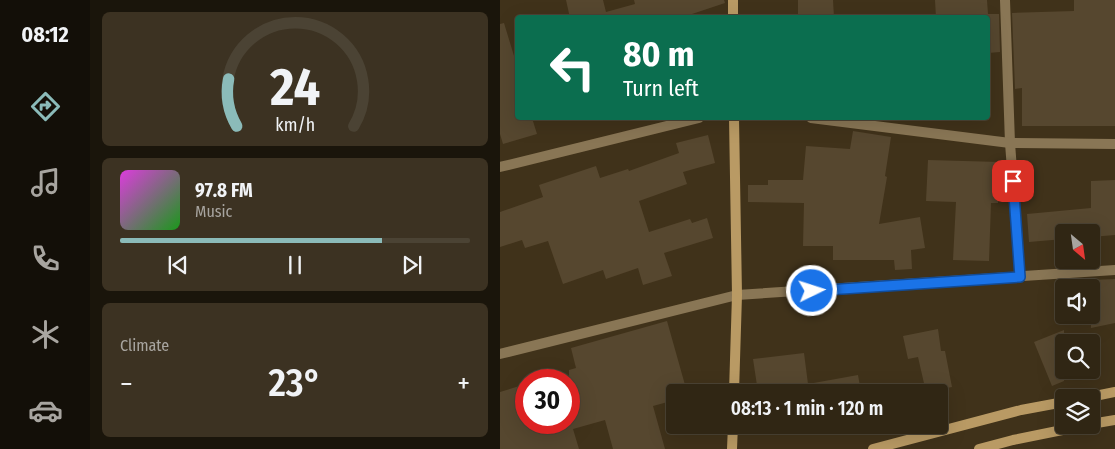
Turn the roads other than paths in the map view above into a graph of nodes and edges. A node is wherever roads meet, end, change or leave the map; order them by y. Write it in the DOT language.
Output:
graph roads {
  1 [pos="733,0"];
  2 [pos="1004,0"];
  3 [pos="733,15"];
  4 [pos="691,120"];
  5 [pos="734,120"];
  6 [pos="827,120"];
  7 [pos="1010,143"];
  8 [pos="1115,144"];
  9 [pos="500,167"];
  10 [pos="1115,270"];
  11 [pos="1020,277"];
  12 [pos="737,296"];
  13 [pos="500,354"];
  14 [pos="734,384"];
  15 [pos="1115,392"];
  16 [pos="1100,395"];
  17 [pos="1055,404"];
  18 [pos="1115,420"];
  19 [pos="1100,422"];
  20 [pos="1055,431"];
  21 [pos="733,434"];
  22 [pos="732,449"];
  23 [pos="873,449"];
  24 [pos="979,449"];
  1 -- 3 [label="main road"];
  2 -- 7 [label="street"];
  4 -- 9 [label="street"];
  5 -- 12 [label="main road"];
  6 -- 7 [label="street"];
  7 -- 8 [label="street"];
  7 -- 11 [label="street"];
  10 -- 11 [label="street"];
  11 -- 12 [label="street"];
  12 -- 13 [label="street"];
  12 -- 14 [label="main road"];
  15 -- 16 [label="main road"];
  17 -- 23 [label="main road"];
  18 -- 19 [label="main road"];
  20 -- 24 [label="main road"];
  21 -- 22 [label="main road"];
}
